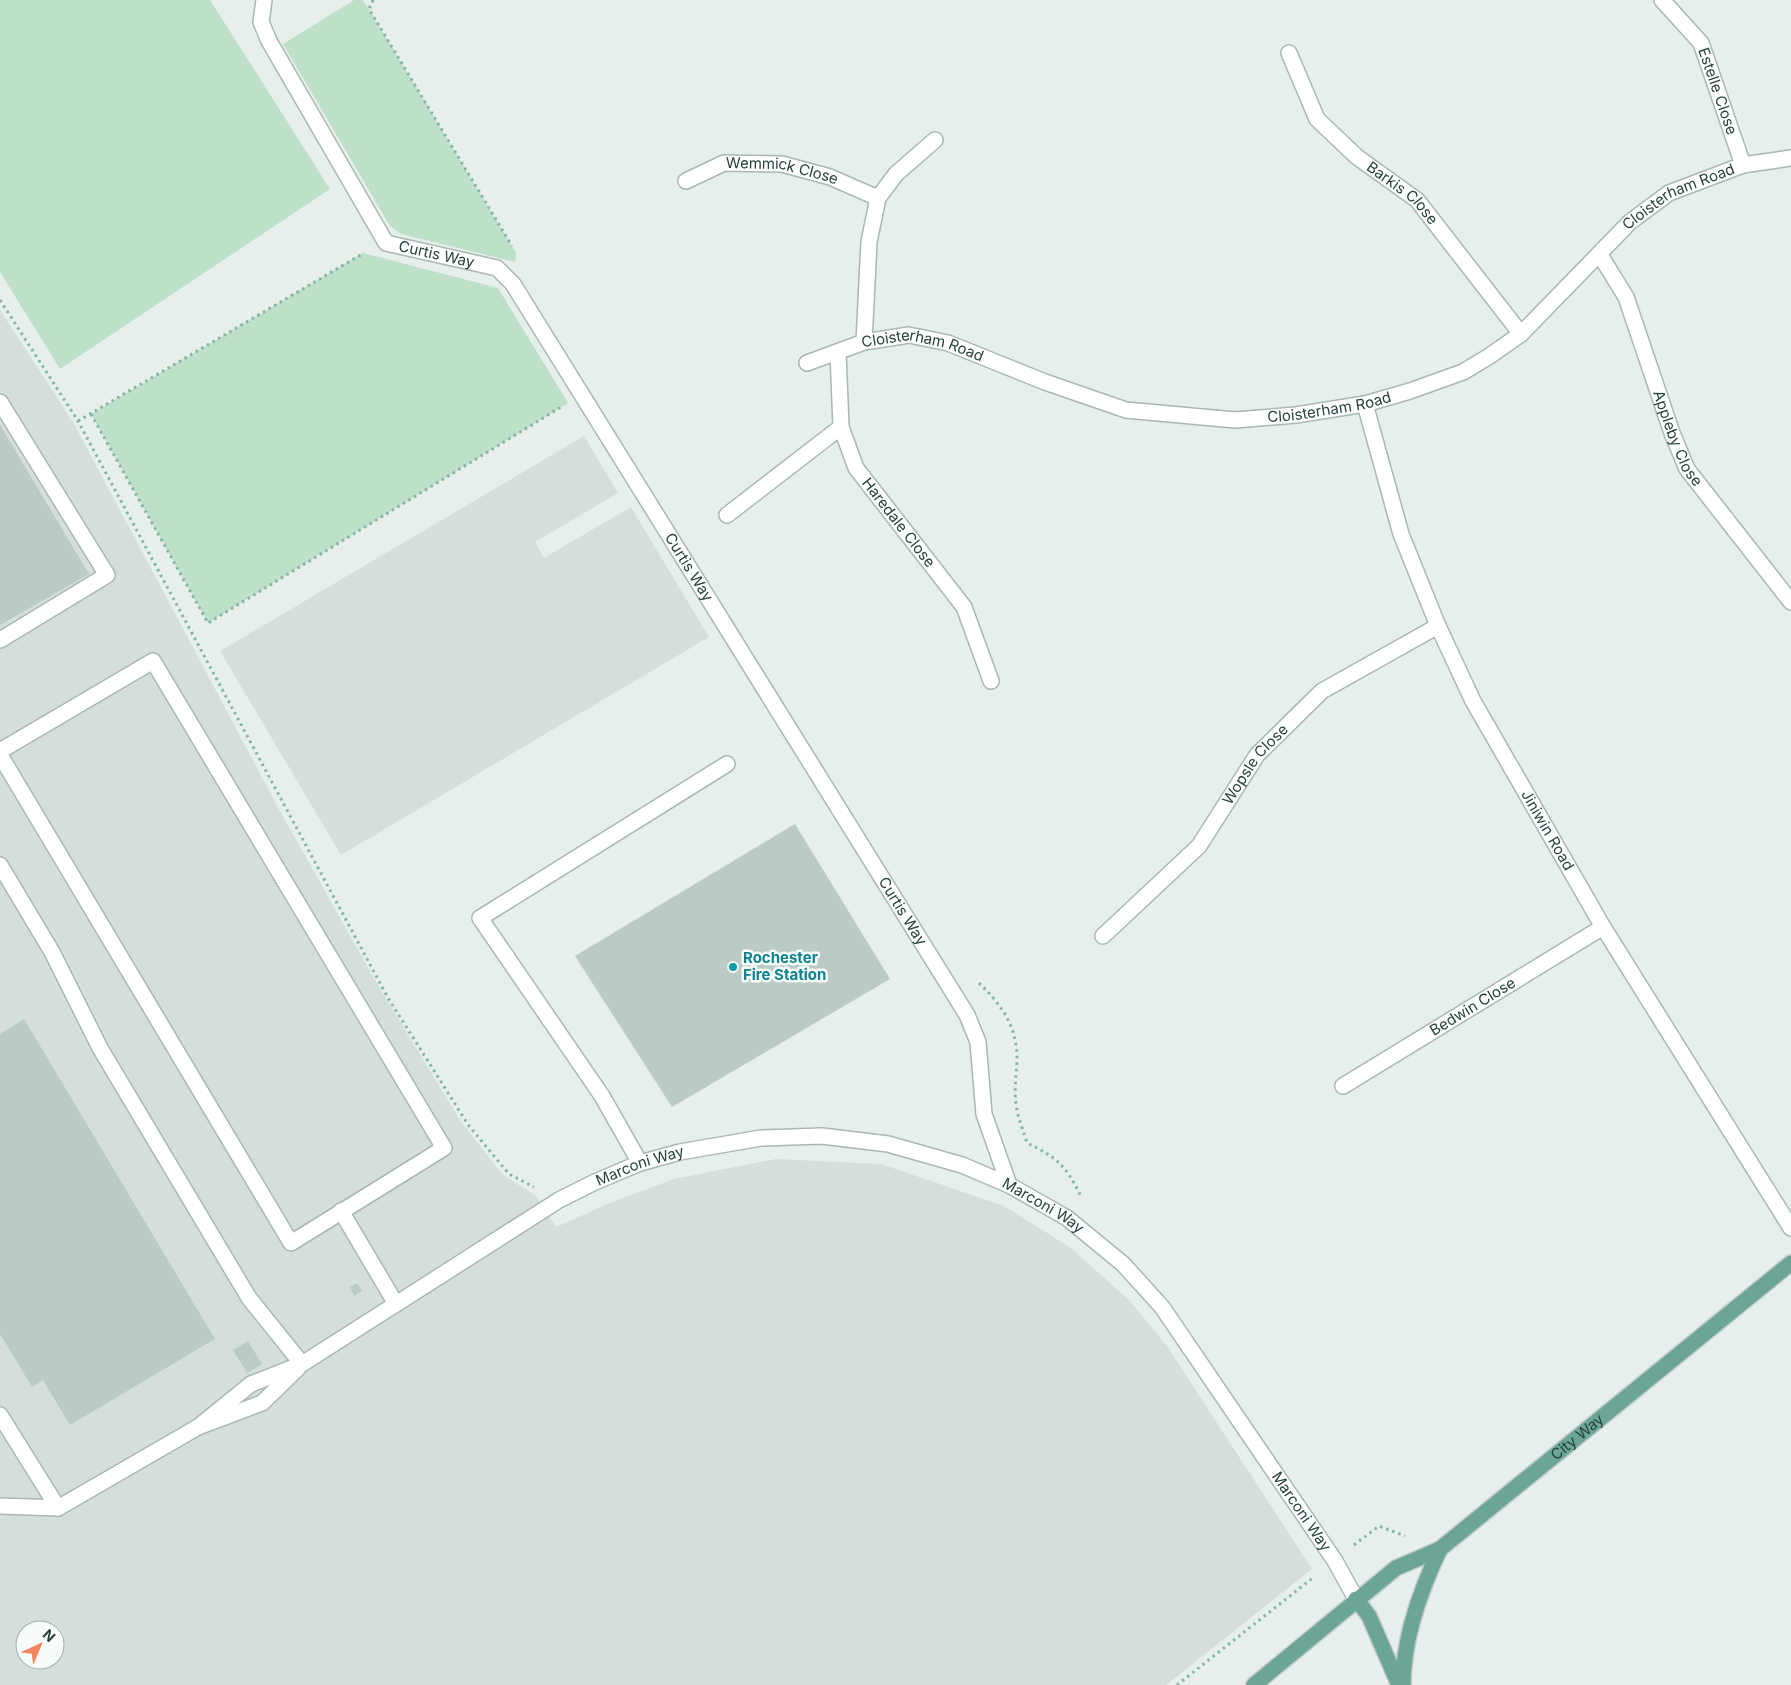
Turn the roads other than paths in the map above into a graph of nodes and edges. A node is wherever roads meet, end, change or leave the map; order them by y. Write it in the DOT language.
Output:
graph roads {
  1 [pos="264,0"];
  2 [pos="1662,0"];
  3 [pos="1289,53"];
  4 [pos="935,140"];
  5 [pos="1791,158"];
  6 [pos="1743,165"];
  7 [pos="686,181"];
  8 [pos="878,198"];
  9 [pos="1600,254"];
  10 [pos="1521,334"];
  11 [pos="864,342"];
  12 [pos="838,352"];
  13 [pos="807,363"];
  14 [pos="0,402"];
  15 [pos="1365,404"];
  16 [pos="841,427"];
  17 [pos="726,515"];
  18 [pos="1791,602"];
  19 [pos="1438,626"];
  20 [pos="0,640"];
  21 [pos="991,682"];
  22 [pos="0,751"];
  23 [pos="0,755"];
  24 [pos="727,764"];
  25 [pos="0,865"];
  26 [pos="1603,927"];
  27 [pos="1103,936"];
  28 [pos="1343,1086"];
  29 [pos="640,1163"];
  30 [pos="1009,1185"];
  31 [pos="341,1211"];
  32 [pos="1791,1228"];
  33 [pos="1791,1263"];
  34 [pos="396,1304"];
  35 [pos="302,1364"];
  36 [pos="0,1415"];
  37 [pos="198,1427"];
  38 [pos="0,1506"];
  39 [pos="58,1508"];
  40 [pos="1440,1549"];
  41 [pos="1356,1599"];
  42 [pos="1254,1685"];
  43 [pos="1399,1685"];
  44 [pos="1403,1685"];
  1 -- 30 [label="street, Curtis Way"];
  2 -- 6 [label="street, Estelle Close"];
  3 -- 10 [label="street, Barkis Close"];
  4 -- 8 [label="street"];
  5 -- 6 [label="street, Cloisterham Road"];
  6 -- 9 [label="street, Cloisterham Road"];
  7 -- 8 [label="street, Wemmick Close"];
  8 -- 11 [label="street"];
  9 -- 10 [label="street, Cloisterham Road"];
  9 -- 18 [label="street, Appleby Close"];
  10 -- 15 [label="street, Cloisterham Road"];
  11 -- 12 [label="street, Cloisterham Road"];
  11 -- 15 [label="street, Cloisterham Road"];
  12 -- 13 [label="street, Cloisterham Road"];
  12 -- 16 [label="street, Haredale Close"];
  14 -- 20 [label="street"];
  15 -- 19 [label="street, Jiniwin Road"];
  16 -- 17 [label="street"];
  16 -- 21 [label="street, Haredale Close"];
  19 -- 26 [label="street, Jiniwin Road"];
  19 -- 27 [label="street, Wopsle Close"];
  22 -- 31 [label="street"];
  23 -- 31 [label="street"];
  24 -- 29 [label="street"];
  25 -- 35 [label="street"];
  26 -- 28 [label="street, Bedwin Close"];
  26 -- 32 [label="street, Jiniwin Road"];
  29 -- 30 [label="street, Marconi Way"];
  29 -- 34 [label="street, Marconi Way"];
  30 -- 41 [label="street, Marconi Way"];
  31 -- 34 [label="street"];
  33 -- 40 [label="main road, City Way"];
  34 -- 35 [label="street, Marconi Way"];
  35 -- 37 [label="street"];
  35 -- 37 [label="street"];
  36 -- 39 [label="street"];
  37 -- 39 [label="street"];
  38 -- 39 [label="street"];
  40 -- 41 [label="main road, City Way"];
  40 -- 44 [label="main road"];
  41 -- 42 [label="main road, City Way"];
  41 -- 43 [label="main road"];
}
